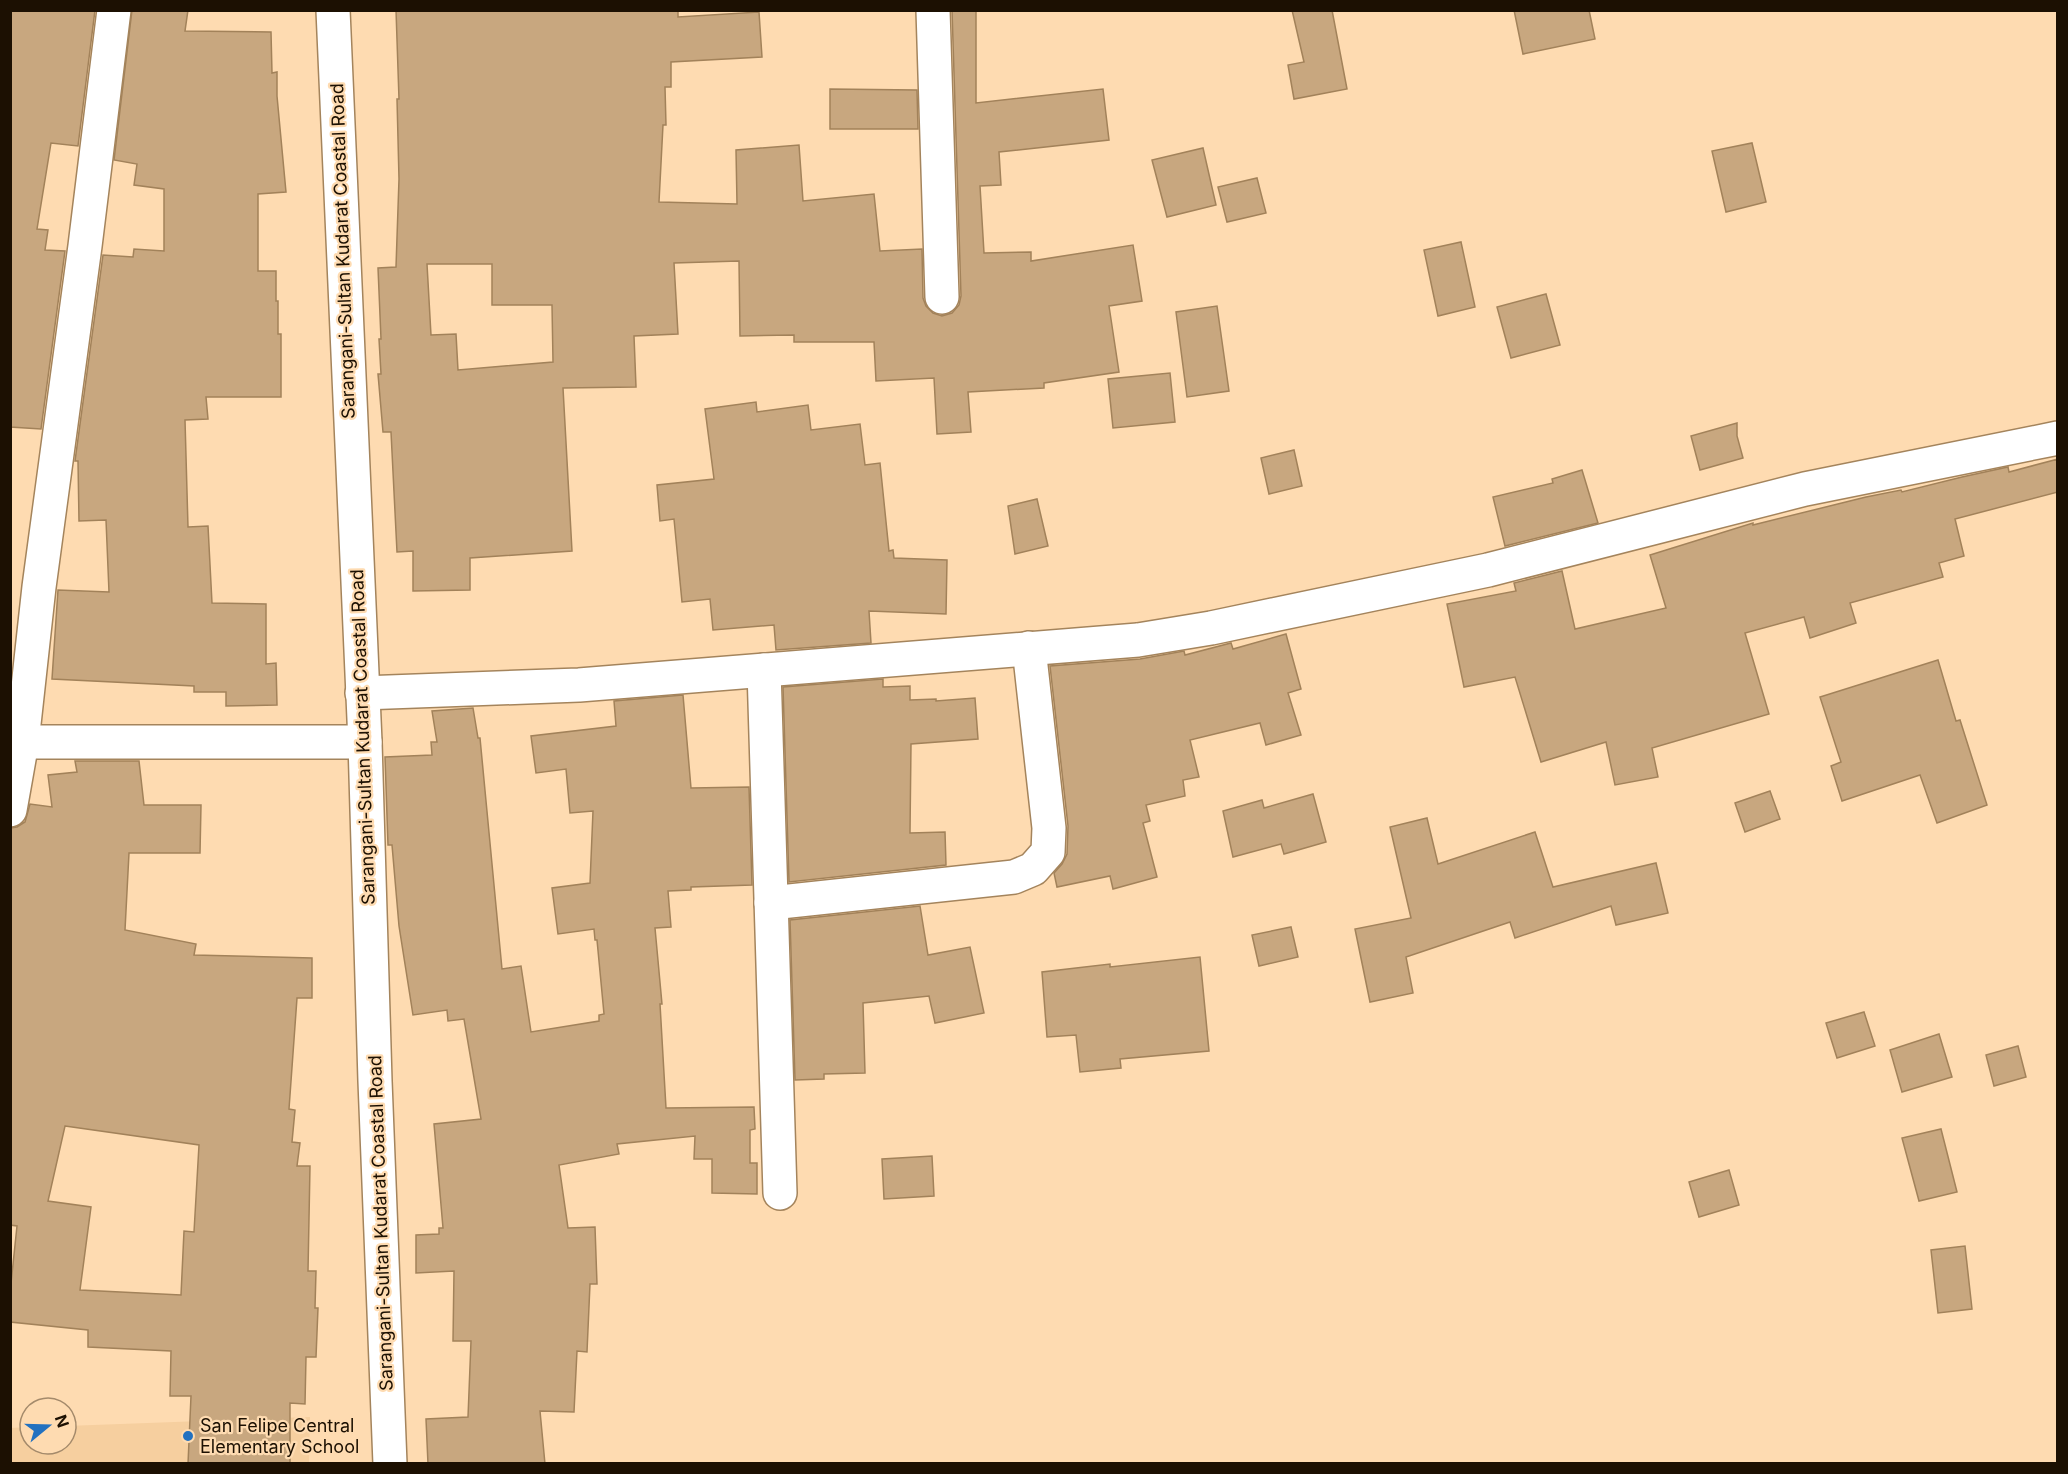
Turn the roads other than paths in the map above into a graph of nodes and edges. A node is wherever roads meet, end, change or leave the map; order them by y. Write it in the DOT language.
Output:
graph roads {
  1 [pos="114,10"];
  2 [pos="333,10"];
  3 [pos="933,10"];
  4 [pos="942,297"];
  5 [pos="2058,438"];
  6 [pos="1029,648"];
  7 [pos="764,670"];
  8 [pos="362,693"];
  9 [pos="22,742"];
  10 [pos="365,742"];
  11 [pos="10,810"];
  12 [pos="771,903"];
  13 [pos="780,1193"];
  14 [pos="390,1464"];
  1 -- 9 [label="street"];
  2 -- 8 [label="street, Sarangani-Sultan Kudarat Coastal Road"];
  3 -- 4 [label="street"];
  5 -- 6 [label="street"];
  6 -- 7 [label="street"];
  6 -- 12 [label="street"];
  7 -- 8 [label="street"];
  7 -- 12 [label="street"];
  8 -- 10 [label="street, Sarangani-Sultan Kudarat Coastal Road"];
  9 -- 10 [label="street"];
  9 -- 11 [label="street"];
  10 -- 14 [label="street, Sarangani-Sultan Kudarat Coastal Road"];
  12 -- 13 [label="street"];
}
